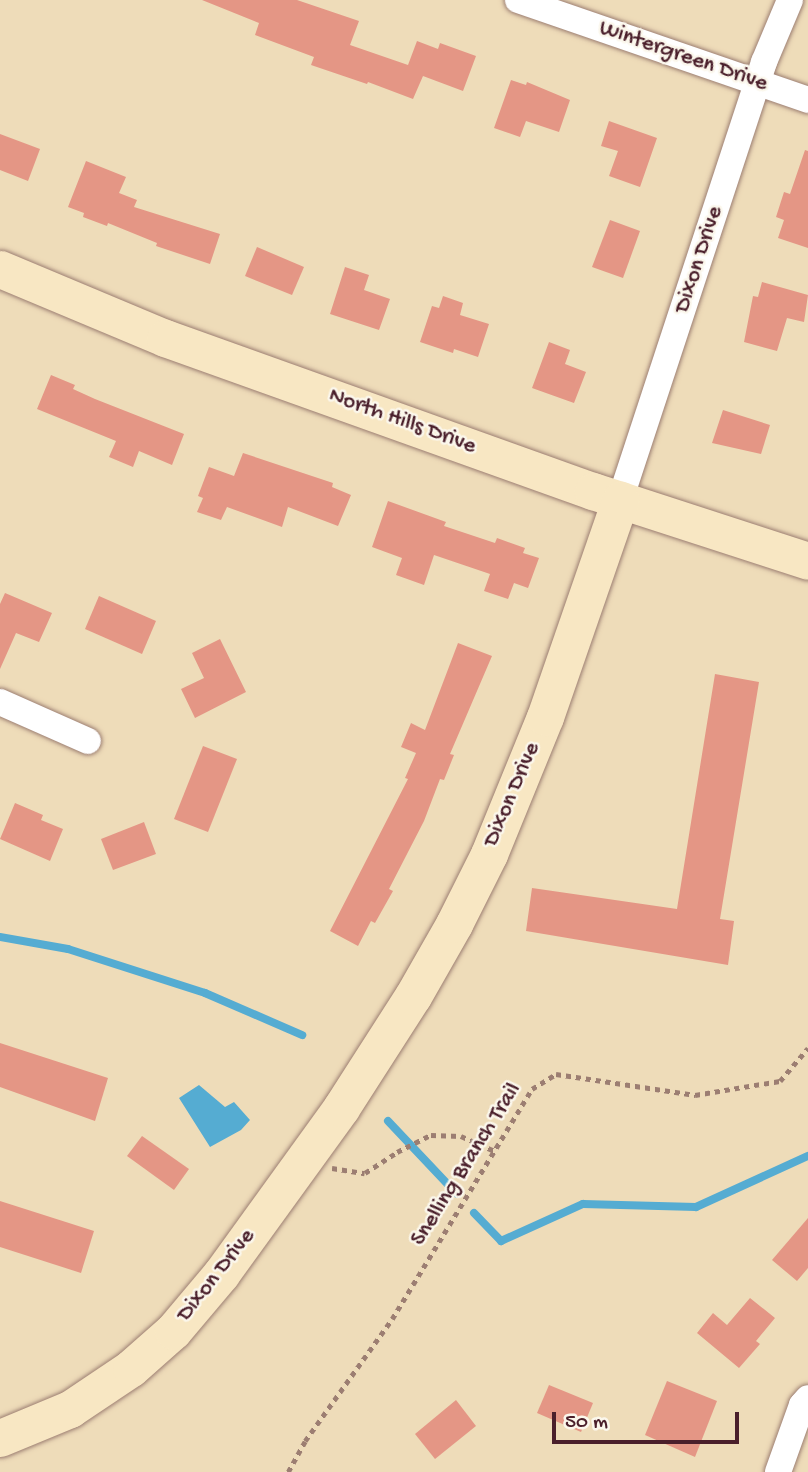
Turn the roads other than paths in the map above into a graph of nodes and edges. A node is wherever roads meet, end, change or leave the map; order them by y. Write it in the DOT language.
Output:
graph roads {
  1 [pos="518,0"];
  2 [pos="790,0"];
  3 [pos="758,82"];
  4 [pos="808,100"];
  5 [pos="0,269"];
  6 [pos="620,500"];
  7 [pos="808,561"];
  8 [pos="0,702"];
  9 [pos="88,741"];
  10 [pos="808,1398"];
  11 [pos="0,1438"];
  12 [pos="778,1472"];
  1 -- 3 [label="street, Wintergreen Drive"];
  2 -- 3 [label="street, Dixon Drive"];
  3 -- 4 [label="street, Wintergreen Drive"];
  3 -- 6 [label="street, Dixon Drive"];
  5 -- 6 [label="street, North Hills Drive"];
  6 -- 7 [label="street, North Hills Drive"];
  6 -- 11 [label="street, Dixon Drive"];
  8 -- 9 [label="street"];
  10 -- 12 [label="street"];
}
